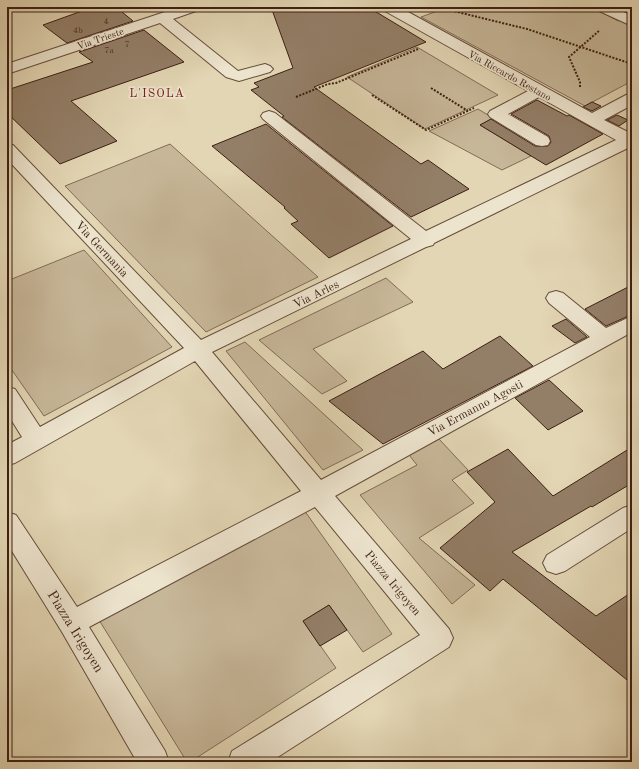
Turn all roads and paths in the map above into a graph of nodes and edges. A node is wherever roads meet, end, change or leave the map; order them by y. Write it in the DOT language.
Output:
graph roads {
  1 [pos="194,7"];
  2 [pos="438,7"];
  3 [pos="602,7"];
  4 [pos="397,8"];
  5 [pos="162,17"];
  6 [pos="632,22"];
  7 [pos="581,46"];
  8 [pos="421,48"];
  9 [pos="632,64"];
  10 [pos="7,69"];
  11 [pos="265,69"];
  12 [pos="431,88"];
  13 [pos="580,89"];
  14 [pos="539,91"];
  15 [pos="372,96"];
  16 [pos="296,97"];
  17 [pos="632,98"];
  18 [pos="468,111"];
  19 [pos="269,116"];
  20 [pos="592,120"];
  21 [pos="426,130"];
  22 [pos="542,140"];
  23 [pos="631,141"];
  24 [pos="7,149"];
  25 [pos="426,241"];
  26 [pos="556,298"];
  27 [pos="632,324"];
  28 [pos="605,338"];
  29 [pos="198,350"];
  30 [pos="7,395"];
  31 [pos="36,440"];
  32 [pos="7,456"];
  33 [pos="318,493"];
  34 [pos="632,515"];
  35 [pos="7,522"];
  36 [pos="556,563"];
  37 [pos="72,623"];
  38 [pos="154,762"];
  39 [pos="243,762"];
  1 -- 5 [label="street, Via Trieste"];
  2 -- 7 [label="path"];
  3 -- 6 [label="street"];
  4 -- 14 [label="street, Via Riccardo Restano"];
  5 -- 10 [label="street, Via Trieste"];
  5 -- 11 [label="street"];
  7 -- 9 [label="path"];
  7 -- 13 [label="path"];
  8 -- 16 [label="path"];
  12 -- 18 [label="path"];
  14 -- 20 [label="street, Via Riccardo Restano"];
  14 -- 22 [label="street"];
  15 -- 21 [label="path"];
  17 -- 20 [label="street"];
  19 -- 25 [label="street"];
  20 -- 23 [label="street, Via Riccardo Restano"];
  23 -- 25 [label="street, Via Arles"];
  24 -- 29 [label="street, Via Germania"];
  25 -- 29 [label="street, Via Arles"];
  26 -- 28 [label="street"];
  27 -- 28 [label="street, Via Ermanno Agosti"];
  28 -- 33 [label="street, Via Ermanno Agosti"];
  29 -- 31 [label="street, Via Arles"];
  29 -- 33 [label="street, Piazza Irigoyen"];
  30 -- 31 [label="street"];
  31 -- 32 [label="street, Via Arles"];
  33 -- 37 [label="street, Via Ermanno Agosti"];
  33 -- 39 [label="street, Piazza Irigoyen"];
  34 -- 36 [label="street"];
  35 -- 37 [label="street, Piazza Irigoyen"];
  37 -- 38 [label="street, Piazza Irigoyen"];
}
